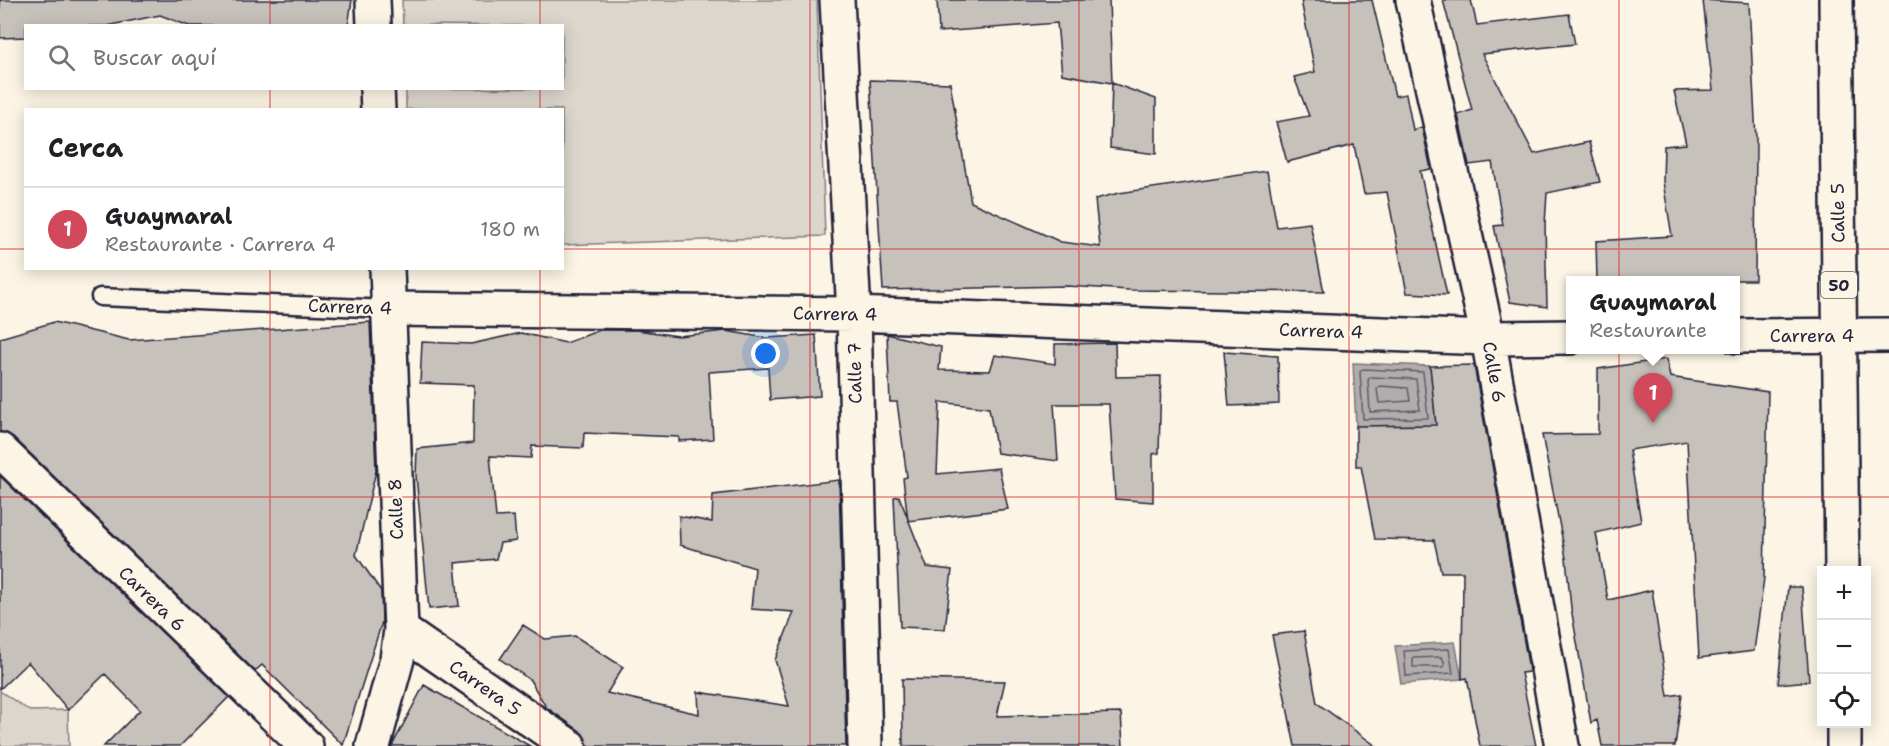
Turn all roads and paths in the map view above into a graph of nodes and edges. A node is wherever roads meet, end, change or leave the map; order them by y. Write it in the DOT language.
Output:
graph roads {
  1 [pos="373,0"];
  2 [pos="837,0"];
  3 [pos="1413,0"];
  4 [pos="1836,0"];
  5 [pos="374,24"];
  6 [pos="377,90"];
  7 [pos="378,108"];
  8 [pos="387,270"];
  9 [pos="100,297"];
  10 [pos="389,309"];
  11 [pos="854,314"];
  12 [pos="1839,335"];
  13 [pos="1889,335"];
  14 [pos="1740,336"];
  15 [pos="1566,337"];
  16 [pos="1488,338"];
  17 [pos="0,450"];
  18 [pos="1842,566"];
  19 [pos="401,630"];
  20 [pos="1844,728"];
  21 [pos="306,746"];
  22 [pos="373,746"];
  23 [pos="569,746"];
  24 [pos="864,746"];
  25 [pos="1562,746"];
  26 [pos="1844,746"];
  1 -- 5 [label="main road"];
  2 -- 11 [label="main road, Calle 7"];
  3 -- 16 [label="main road, Calle 6"];
  4 -- 12 [label="main road, Calle 5 / 50"];
  6 -- 7 [label="main road"];
  8 -- 10 [label="main road, Calle 8"];
  9 -- 10 [label="lane, Carrera 4"];
  10 -- 11 [label="main road, Carrera 4"];
  10 -- 19 [label="main road, Calle 8"];
  11 -- 16 [label="main road, Carrera 4"];
  11 -- 24 [label="main road, Calle 7"];
  12 -- 13 [label="main road, Carrera 4"];
  12 -- 14 [label="main road, Carrera 4"];
  12 -- 18 [label="main road, Calle 5 / 50"];
  15 -- 16 [label="main road, Carrera 4"];
  16 -- 25 [label="main road, Calle 6"];
  17 -- 21 [label="main road, Carrera 6"];
  19 -- 22 [label="main road, Calle 8"];
  19 -- 23 [label="main road, Carrera 5"];
  20 -- 26 [label="main road"];
}
